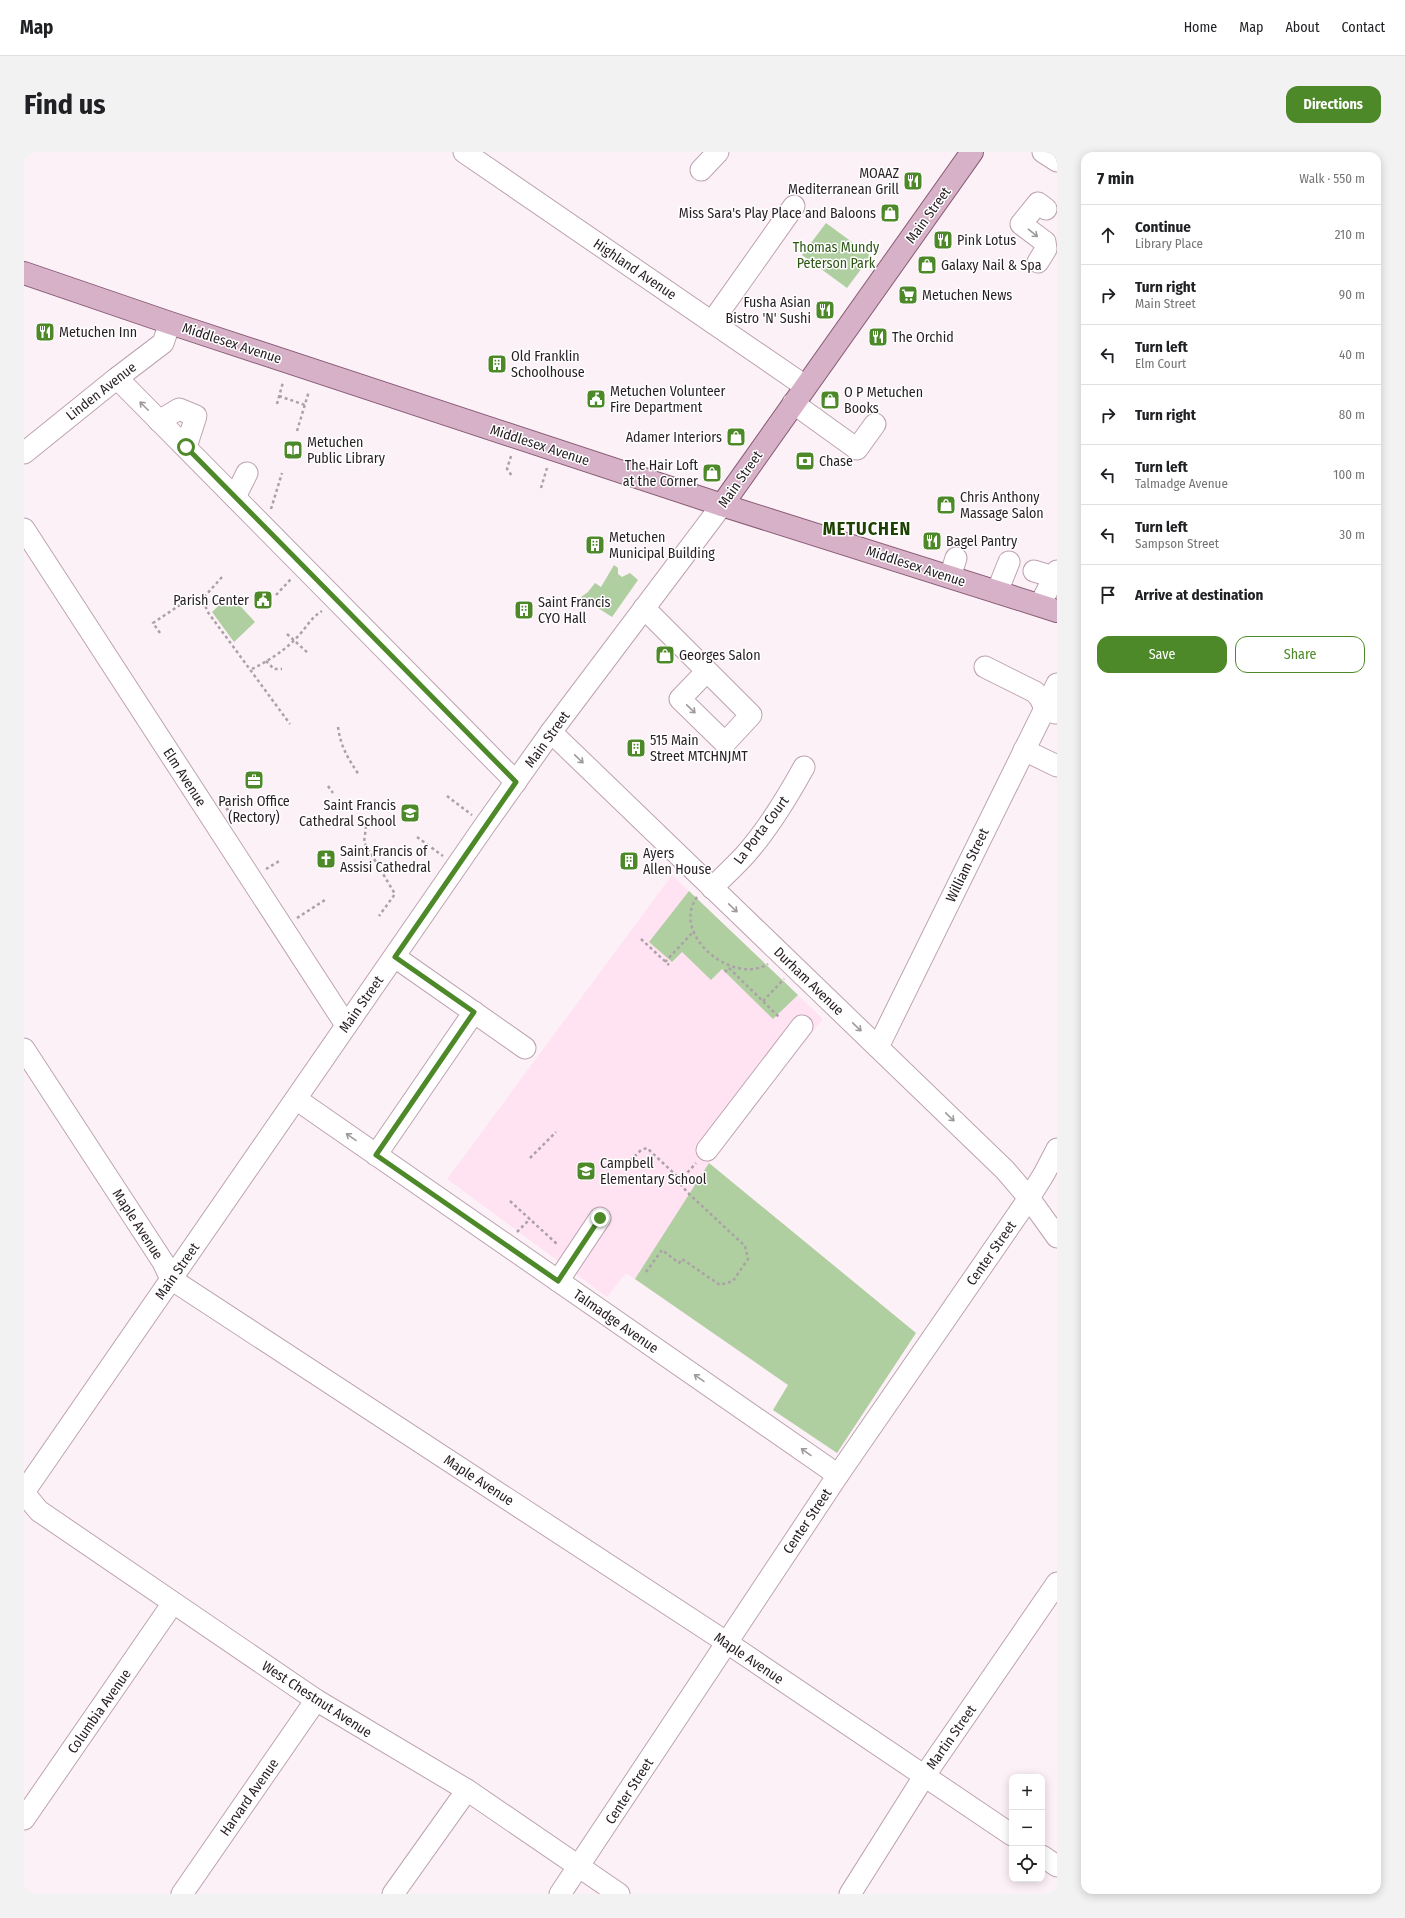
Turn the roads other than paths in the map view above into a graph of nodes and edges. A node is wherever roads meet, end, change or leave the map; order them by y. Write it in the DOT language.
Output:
graph roads {
  1 [pos="464,152"];
  2 [pos="718,152"];
  3 [pos="972,152"];
  4 [pos="1043,152"];
  5 [pos="1057,161"];
  6 [pos="701,170"];
  7 [pos="794,206"];
  8 [pos="1046,209"];
  9 [pos="1057,247"];
  10 [pos="24,273"];
  11 [pos="712,322"];
  12 [pos="170,323"];
  13 [pos="117,378"];
  14 [pos="805,386"];
  15 [pos="793,403"];
  16 [pos="159,421"];
  17 [pos="875,424"];
  18 [pos="186,447"];
  19 [pos="24,453"];
  20 [pos="247,473"];
  21 [pos="235,497"];
  22 [pos="722,505"];
  23 [pos="24,529"];
  24 [pos="1009,562"];
  25 [pos="1034,571"];
  26 [pos="1055,574"];
  27 [pos="997,592"];
  28 [pos="644,608"];
  29 [pos="1048,608"];
  30 [pos="986,667"];
  31 [pos="706,672"];
  32 [pos="1057,684"];
  33 [pos="1051,711"];
  34 [pos="551,732"];
  35 [pos="1024,750"];
  36 [pos="1057,766"];
  37 [pos="804,767"];
  38 [pos="516,782"];
  39 [pos="710,885"];
  40 [pos="395,957"];
  41 [pos="474,1012"];
  42 [pos="346,1024"];
  43 [pos="802,1026"];
  44 [pos="878,1047"];
  45 [pos="525,1048"];
  46 [pos="24,1049"];
  47 [pos="296,1099"];
  48 [pos="1057,1149"];
  49 [pos="707,1150"];
  50 [pos="376,1155"];
  51 [pos="1029,1198"];
  52 [pos="600,1218"];
  53 [pos="1057,1237"];
  54 [pos="171,1279"];
  55 [pos="558,1281"];
  56 [pos="838,1475"];
  57 [pos="24,1493"];
  58 [pos="1057,1583"];
  59 [pos="174,1603"];
  60 [pos="726,1642"];
  61 [pos="316,1700"];
  62 [pos="925,1775"];
  63 [pos="467,1790"];
  64 [pos="24,1819"];
  65 [pos="1009,1833"];
  66 [pos="1045,1858"];
  67 [pos="1057,1866"];
  68 [pos="579,1867"];
  69 [pos="859,1890"];
  70 [pos="182,1894"];
  71 [pos="393,1894"];
  72 [pos="560,1894"];
  73 [pos="619,1894"];
  1 -- 11 [label="street, Highland Avenue"];
  2 -- 6 [label="street"];
  3 -- 14 [label="main road, Main Street"];
  4 -- 5 [label="street"];
  7 -- 11 [label="street"];
  8 -- 9 [label="street, one-way"];
  10 -- 12 [label="main road, Middlesex Avenue"];
  11 -- 14 [label="street, Highland Avenue"];
  12 -- 13 [label="street, Linden Avenue"];
  12 -- 22 [label="main road, Middlesex Avenue"];
  16 -- 13 [label="street, one-way"];
  13 -- 19 [label="street, Linden Avenue"];
  14 -- 15 [label="main road, Main Street"];
  15 -- 17 [label="street"];
  15 -- 22 [label="main road, Main Street"];
  16 -- 18 [label="street"];
  16 -- 18 [label="street"];
  18 -- 21 [label="street"];
  20 -- 21 [label="street"];
  21 -- 38 [label="street"];
  22 -- 27 [label="main road, Middlesex Avenue"];
  22 -- 28 [label="street, Main Street"];
  23 -- 42 [label="street, Elm Avenue"];
  24 -- 27 [label="street"];
  25 -- 26 [label="street"];
  26 -- 29 [label="street"];
  27 -- 29 [label="main road, Middlesex Avenue"];
  28 -- 31 [label="street"];
  28 -- 34 [label="street, Main Street"];
  30 -- 33 [label="street"];
  32 -- 33 [label="street, William Street"];
  33 -- 35 [label="street, William Street"];
  34 -- 38 [label="street, Main Street"];
  34 -- 39 [label="street, Durham Avenue, one-way"];
  35 -- 36 [label="street"];
  35 -- 44 [label="street, William Street"];
  37 -- 39 [label="street, La Porta Court"];
  38 -- 40 [label="street, Main Street"];
  39 -- 44 [label="street, Durham Avenue, one-way"];
  40 -- 41 [label="street"];
  40 -- 42 [label="street, Main Street"];
  41 -- 45 [label="street"];
  41 -- 50 [label="street"];
  42 -- 47 [label="street, Main Street"];
  43 -- 49 [label="street"];
  44 -- 51 [label="street, Durham Avenue, one-way"];
  46 -- 54 [label="street, Maple Avenue"];
  50 -- 47 [label="street, Talmadge Avenue, one-way"];
  47 -- 54 [label="street, Main Street"];
  48 -- 51 [label="street, Center Street"];
  50 -- 55 [label="street, Talmadge Avenue"];
  51 -- 53 [label="street, Durham Avenue"];
  51 -- 56 [label="street, Center Street"];
  52 -- 55 [label="street"];
  54 -- 57 [label="street, Main Street"];
  54 -- 60 [label="street, Maple Avenue"];
  56 -- 55 [label="street, Talmadge Avenue, one-way"];
  56 -- 60 [label="street, Center Street"];
  57 -- 59 [label="street, West Chestnut Avenue"];
  58 -- 62 [label="street, Martin Street"];
  59 -- 61 [label="street, West Chestnut Avenue"];
  59 -- 64 [label="street, Columbia Avenue"];
  60 -- 62 [label="street, Maple Avenue"];
  60 -- 68 [label="street, Center Street"];
  61 -- 63 [label="street, West Chestnut Avenue"];
  61 -- 70 [label="street, Harvard Avenue"];
  62 -- 65 [label="street, Maple Avenue"];
  62 -- 69 [label="street, Martin Street"];
  63 -- 68 [label="street, West Chestnut Avenue"];
  63 -- 71 [label="street"];
  66 -- 67 [label="street"];
  68 -- 72 [label="street, Center Street"];
  68 -- 73 [label="street, West Chestnut Avenue"];
}
